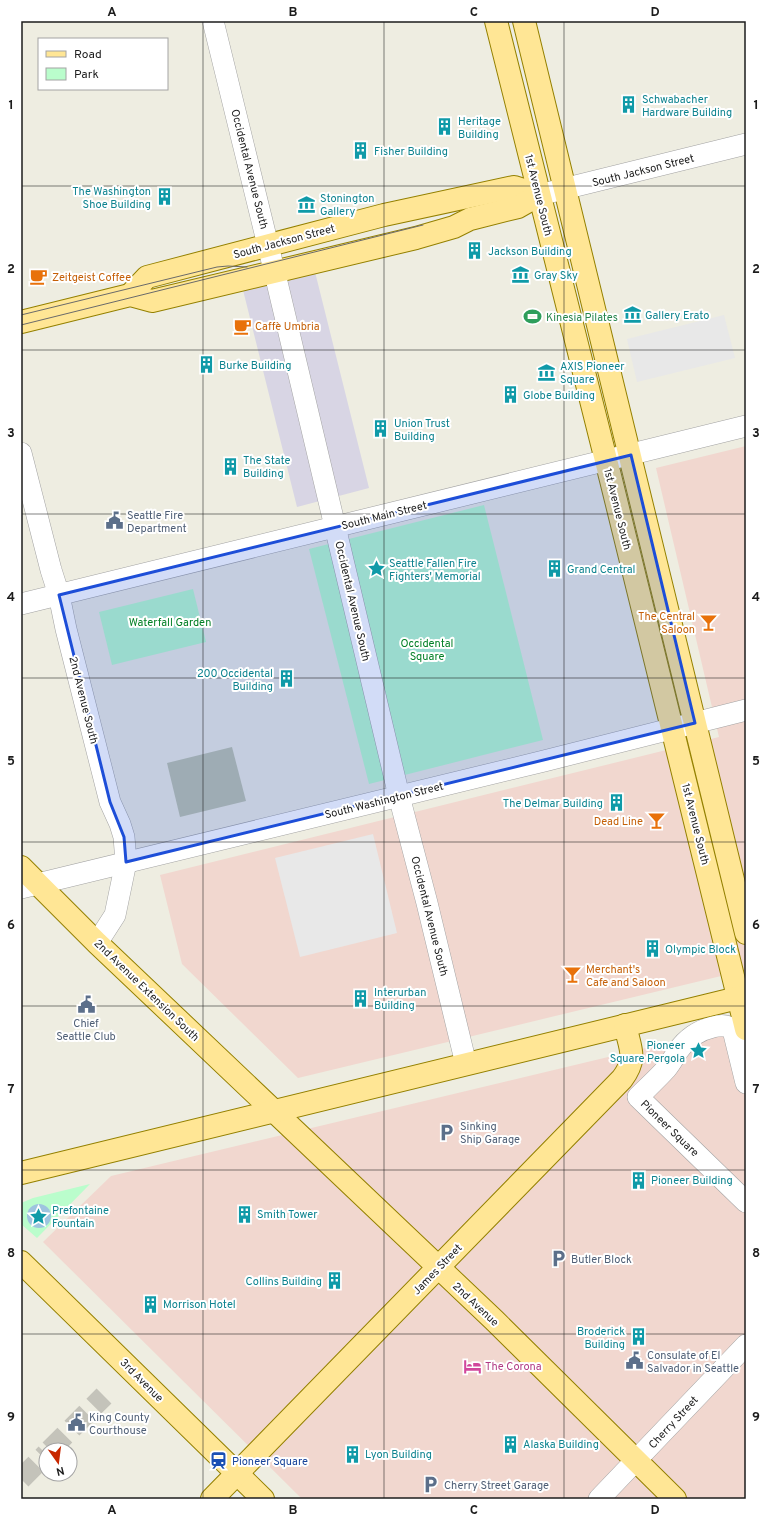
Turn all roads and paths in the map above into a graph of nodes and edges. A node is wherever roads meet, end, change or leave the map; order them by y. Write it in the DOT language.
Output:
graph roads {
  1 [pos="213,21"];
  2 [pos="496,21"];
  3 [pos="524,21"];
  4 [pos="746,144"];
  5 [pos="564,189"];
  6 [pos="539,195"];
  7 [pos="268,245"];
  8 [pos="275,272"];
  9 [pos="130,295"];
  10 [pos="21,322"];
  11 [pos="746,426"];
  12 [pos="21,453"];
  13 [pos="631,455"];
  14 [pos="606,461"];
  15 [pos="336,527"];
  16 [pos="59,595"];
  17 [pos="21,604"];
  18 [pos="746,710"];
  19 [pos="695,723"];
  20 [pos="672,728"];
  21 [pos="399,796"];
  22 [pos="126,862"];
  23 [pos="21,867"];
  24 [pos="29,886"];
  25 [pos="746,933"];
  26 [pos="98,943"];
  27 [pos="742,997"];
  28 [pos="624,1025"];
  29 [pos="746,1029"];
  30 [pos="466,1064"];
  31 [pos="746,1083"];
  32 [pos="274,1111"];
  33 [pos="21,1173"];
  34 [pos="746,1202"];
  35 [pos="21,1262"];
  36 [pos="438,1268"];
  37 [pos="746,1345"];
  38 [pos="636,1461"];
  39 [pos="237,1473"];
  40 [pos="212,1499"];
  41 [pos="263,1499"];
  42 [pos="599,1499"];
  43 [pos="675,1499"];
  1 -- 7 [label="street, Occidental Avenue South"];
  2 -- 6 [label="main road, 1st Avenue South"];
  3 -- 5 [label="main road, 1st Avenue South"];
  4 -- 5 [label="street, South Jackson Street"];
  5 -- 6 [label="street, South Jackson Street"];
  5 -- 13 [label="main road, 1st Avenue South"];
  6 -- 7 [label="main road, South Jackson Street"];
  6 -- 8 [label="main road, South Jackson Street"];
  6 -- 14 [label="main road, 1st Avenue South"];
  7 -- 8 [label="street, Occidental Avenue South"];
  7 -- 9 [label="main road, South Jackson Street"];
  8 -- 9 [label="main road, South Jackson Street"];
  8 -- 15 [label="street, Occidental Avenue South"];
  9 -- 10 [label="main road, South Jackson Street"];
  11 -- 13 [label="street, South Main Street"];
  12 -- 16 [label="street, 2nd Avenue South"];
  13 -- 14 [label="street, South Main Street"];
  13 -- 19 [label="main road, 1st Avenue South"];
  14 -- 15 [label="street, South Main Street"];
  14 -- 20 [label="main road, 1st Avenue South"];
  15 -- 16 [label="street, South Main Street"];
  15 -- 21 [label="street, Occidental Avenue South"];
  16 -- 17 [label="street, South Main Street"];
  16 -- 22 [label="street, 2nd Avenue South"];
  18 -- 19 [label="street, South Washington Street"];
  19 -- 20 [label="street, South Washington Street"];
  19 -- 25 [label="main road, 1st Avenue South"];
  20 -- 21 [label="street, South Washington Street"];
  20 -- 27 [label="main road, 1st Avenue South"];
  21 -- 22 [label="street, South Washington Street"];
  21 -- 30 [label="street, Occidental Avenue South"];
  22 -- 24 [label="street, South Washington Street"];
  22 -- 26 [label="street, 2nd Avenue South"];
  23 -- 24 [label="main road, 2nd Avenue Extension South"];
  24 -- 26 [label="main road, 2nd Avenue Extension South"];
  26 -- 32 [label="main road, 2nd Avenue Extension South"];
  27 -- 28 [label="main road"];
  27 -- 29 [label="main road, 1st Avenue South"];
  28 -- 30 [label="main road"];
  28 -- 36 [label="main road, James Street"];
  30 -- 32 [label="main road"];
  31 -- 34 [label="street, Pioneer Square"];
  32 -- 33 [label="main road"];
  32 -- 36 [label="main road, 2nd Avenue"];
  35 -- 39 [label="main road, 3rd Avenue"];
  36 -- 38 [label="main road, 2nd Avenue"];
  36 -- 39 [label="main road, James Street"];
  37 -- 38 [label="street, Cherry Street"];
  38 -- 42 [label="street, Cherry Street"];
  38 -- 43 [label="main road, 2nd Avenue"];
  39 -- 40 [label="main road, James Street"];
  39 -- 41 [label="main road, 3rd Avenue"];
}
